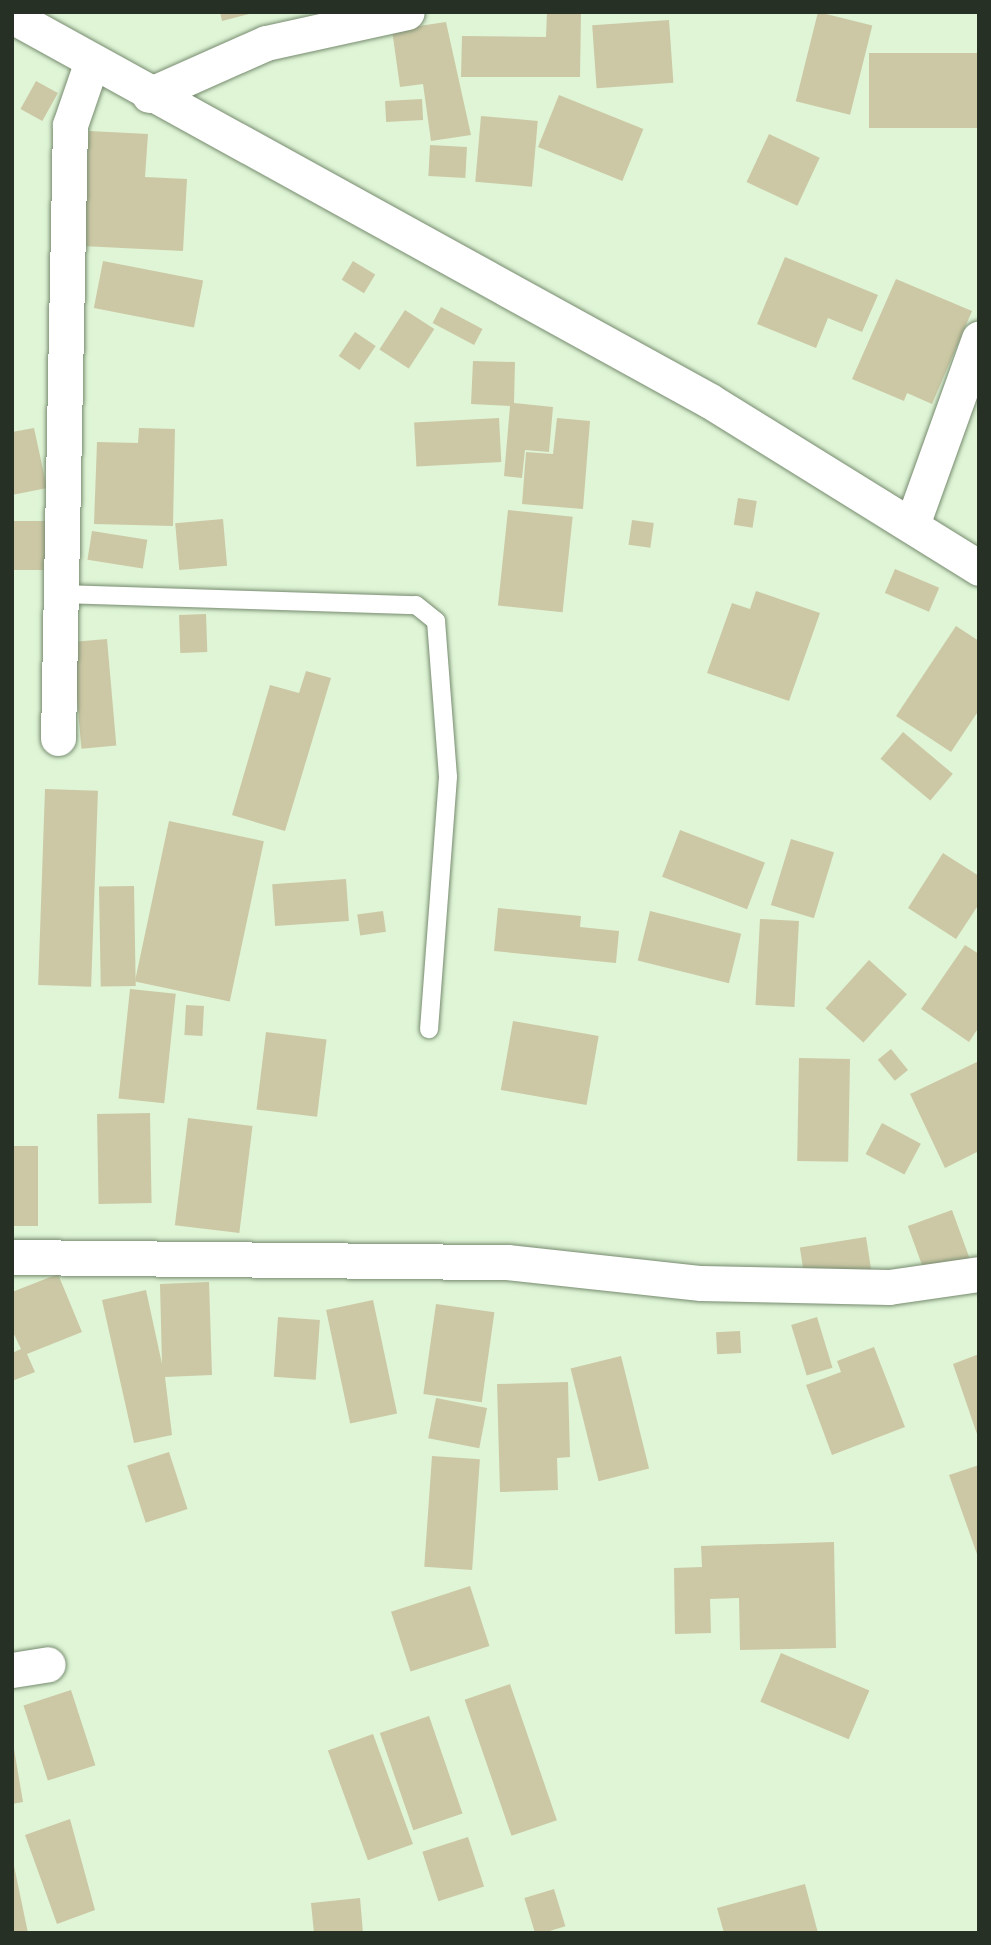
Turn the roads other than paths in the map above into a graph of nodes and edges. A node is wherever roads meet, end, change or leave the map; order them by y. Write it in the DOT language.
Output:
graph roads {
  1 [pos="407,12"];
  2 [pos="12,16"];
  3 [pos="90,64"];
  4 [pos="149,95"];
  5 [pos="979,339"];
  6 [pos="913,522"];
  7 [pos="979,568"];
  8 [pos="61,594"];
  9 [pos="58,738"];
  10 [pos="429,1029"];
  11 [pos="12,1257"];
  12 [pos="979,1274"];
  13 [pos="48,1664"];
  14 [pos="12,1670"];
  1 -- 4 [label="street"];
  2 -- 3 [label="street"];
  3 -- 4 [label="street"];
  3 -- 8 [label="street"];
  4 -- 6 [label="street"];
  5 -- 6 [label="street"];
  6 -- 7 [label="street"];
  8 -- 9 [label="street"];
  8 -- 10 [label="lane"];
  11 -- 12 [label="street"];
  13 -- 14 [label="street"];
}
